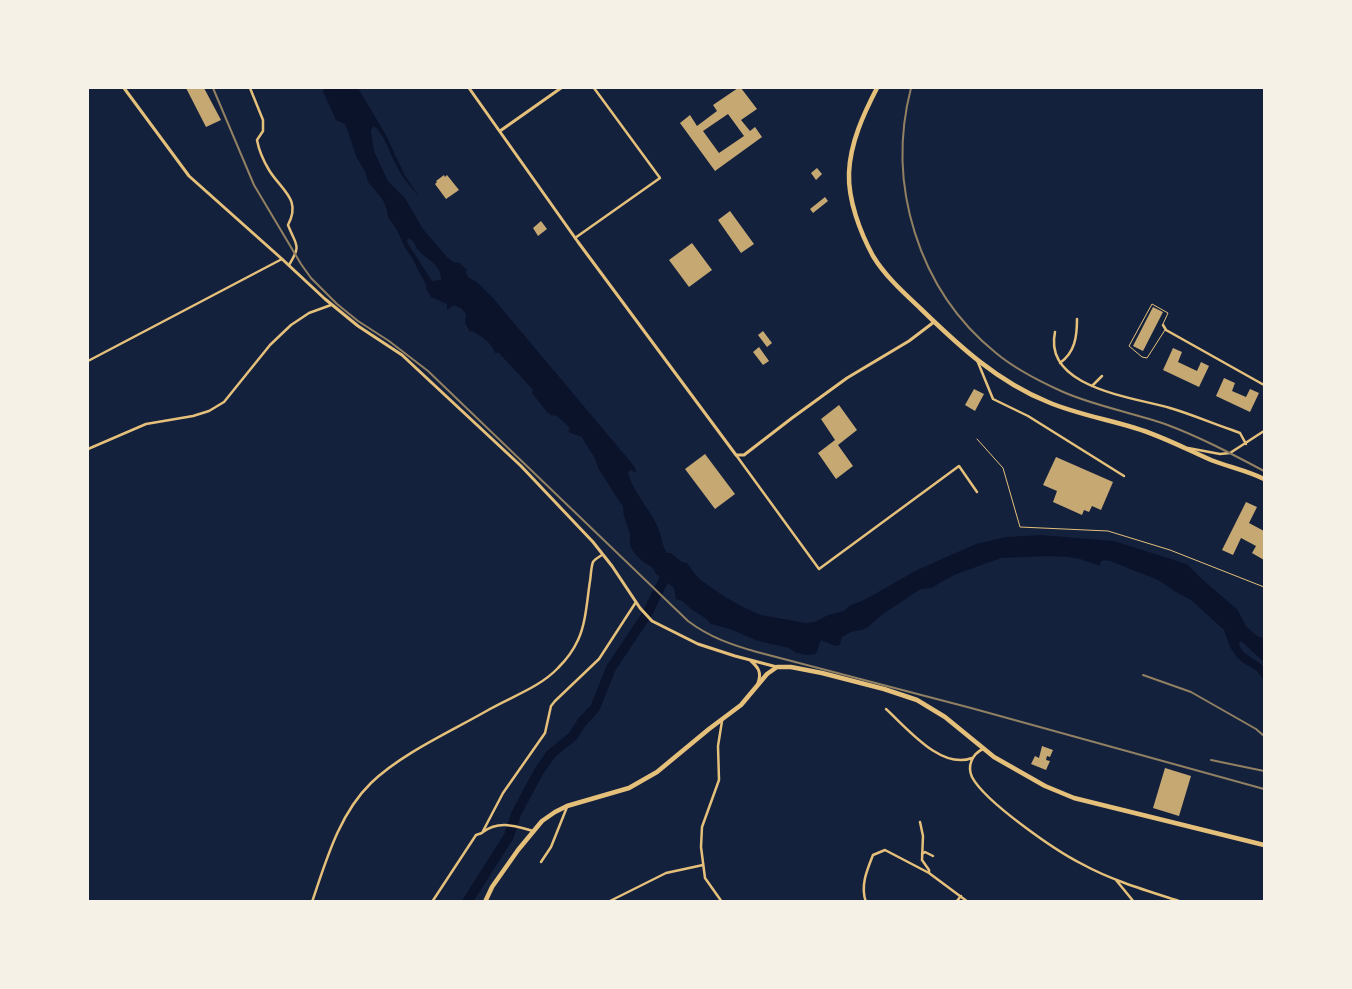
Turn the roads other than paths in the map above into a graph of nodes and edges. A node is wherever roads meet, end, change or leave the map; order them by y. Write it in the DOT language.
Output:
graph roads {
  1 [pos="124,88"];
  2 [pos="250,88"];
  3 [pos="469,88"];
  4 [pos="561,88"];
  5 [pos="594,88"];
  6 [pos="877,88"];
  7 [pos="500,131"];
  8 [pos="575,238"];
  9 [pos="282,259"];
  10 [pos="289,266"];
  11 [pos="332,304"];
  12 [pos="1077,319"];
  13 [pos="934,322"];
  14 [pos="1163,325"];
  15 [pos="1166,330"];
  16 [pos="1055,332"];
  17 [pos="977,360"];
  18 [pos="88,361"];
  19 [pos="1060,363"];
  20 [pos="1102,376"];
  21 [pos="1264,385"];
  22 [pos="1092,386"];
  23 [pos="1264,431"];
  24 [pos="977,439"];
  25 [pos="1246,444"];
  26 [pos="1186,447"];
  27 [pos="88,449"];
  28 [pos="736,455"];
  29 [pos="1124,476"];
  30 [pos="1264,479"];
  31 [pos="978,492"];
  32 [pos="602,555"];
  33 [pos="1264,587"];
  34 [pos="636,602"];
  35 [pos="750,660"];
  36 [pos="777,667"];
  37 [pos="755,691"];
  38 [pos="886,709"];
  39 [pos="722,721"];
  40 [pos="983,749"];
  41 [pos="972,758"];
  42 [pos="567,806"];
  43 [pos="920,822"];
  44 [pos="533,831"];
  45 [pos="482,833"];
  46 [pos="1264,845"];
  47 [pos="922,854"];
  48 [pos="933,856"];
  49 [pos="541,862"];
  50 [pos="703,865"];
  51 [pos="929,873"];
  52 [pos="1115,879"];
  53 [pos="961,896"];
  54 [pos="312,902"];
  55 [pos="432,902"];
  56 [pos="485,902"];
  57 [pos="608,902"];
  58 [pos="722,902"];
  59 [pos="866,902"];
  60 [pos="956,902"];
  61 [pos="968,902"];
  62 [pos="1134,902"];
  63 [pos="1182,902"];
  1 -- 9 [label="street"];
  2 -- 10 [label="street"];
  3 -- 7 [label="street"];
  4 -- 7 [label="street"];
  5 -- 8 [label="street"];
  6 -- 13 [label="main road"];
  7 -- 8 [label="street"];
  8 -- 28 [label="street"];
  9 -- 10 [label="street"];
  9 -- 18 [label="street"];
  10 -- 11 [label="street"];
  11 -- 27 [label="street"];
  11 -- 32 [label="street"];
  12 -- 19 [label="street"];
  13 -- 17 [label="main road"];
  13 -- 28 [label="street"];
  14 -- 15 [label="street"];
  14 -- 15 [label="lane"];
  15 -- 21 [label="street"];
  16 -- 19 [label="street"];
  17 -- 26 [label="main road"];
  17 -- 29 [label="street"];
  19 -- 22 [label="street"];
  20 -- 22 [label="street"];
  22 -- 25 [label="street"];
  23 -- 25 [label="street"];
  24 -- 33 [label="lane"];
  25 -- 26 [label="street"];
  26 -- 30 [label="main road"];
  28 -- 31 [label="street"];
  32 -- 34 [label="street"];
  32 -- 54 [label="street"];
  34 -- 35 [label="street"];
  34 -- 45 [label="street"];
  35 -- 36 [label="street"];
  35 -- 37 [label="street"];
  36 -- 37 [label="main road"];
  36 -- 40 [label="main road"];
  37 -- 39 [label="main road"];
  38 -- 41 [label="street"];
  39 -- 42 [label="main road"];
  39 -- 50 [label="street"];
  40 -- 41 [label="street"];
  40 -- 46 [label="main road"];
  41 -- 52 [label="street"];
  42 -- 44 [label="main road"];
  42 -- 49 [label="street"];
  43 -- 47 [label="street"];
  44 -- 45 [label="street"];
  44 -- 56 [label="main road"];
  45 -- 55 [label="street"];
  47 -- 48 [label="street"];
  47 -- 51 [label="street"];
  50 -- 57 [label="street"];
  50 -- 58 [label="street"];
  51 -- 53 [label="street"];
  51 -- 59 [label="street"];
  52 -- 62 [label="street"];
  52 -- 63 [label="street"];
  53 -- 60 [label="street"];
  53 -- 61 [label="street"];
}
